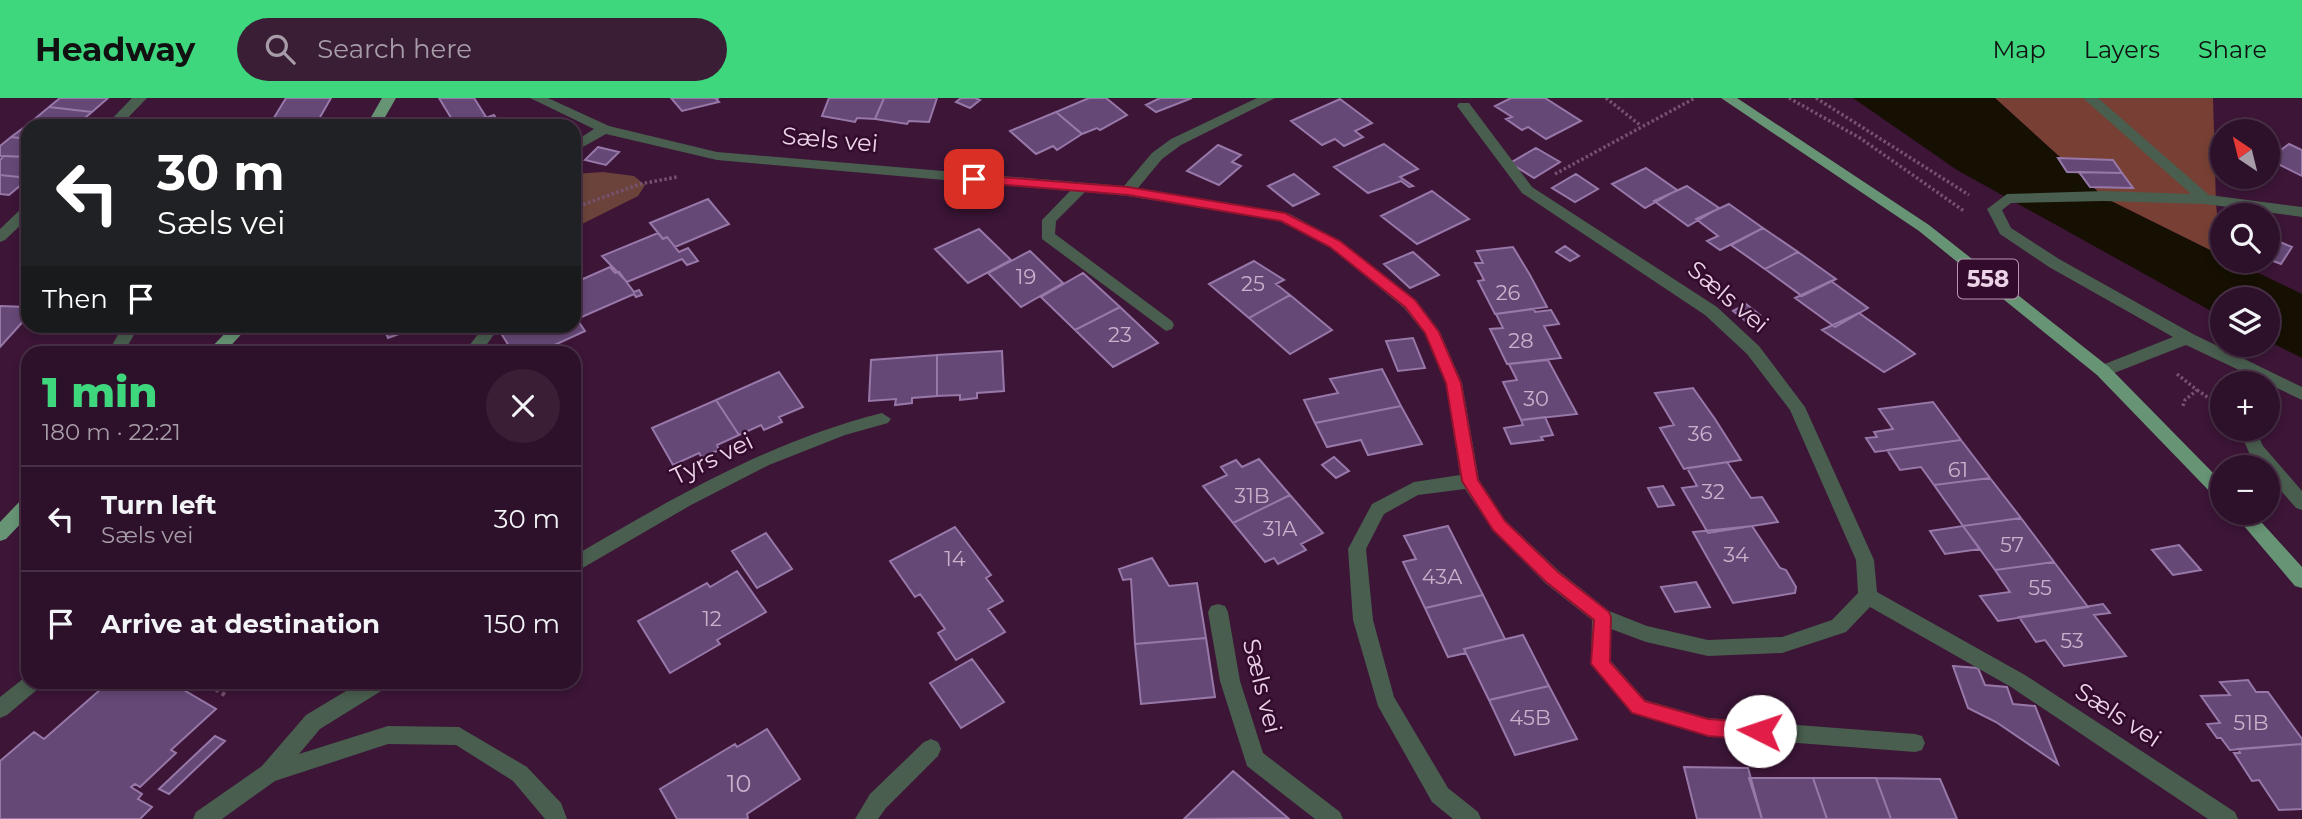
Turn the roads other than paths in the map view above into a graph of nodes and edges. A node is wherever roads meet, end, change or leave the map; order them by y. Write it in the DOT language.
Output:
graph roads {
  1 [pos="140,98"];
  2 [pos="389,98"];
  3 [pos="537,98"];
  4 [pos="1268,98"];
  5 [pos="1728,98"];
  6 [pos="2090,98"];
  7 [pos="1464,106"];
  8 [pos="119,119"];
  9 [pos="377,119"];
  10 [pos="604,129"];
  11 [pos="581,144"];
  12 [pos="1082,187"];
  13 [pos="1128,191"];
  14 [pos="2205,199"];
  15 [pos="2302,212"];
  16 [pos="21,217"];
  17 [pos="0,237"];
  18 [pos="1166,325"];
  19 [pos="234,333"];
  20 [pos="2187,338"];
  21 [pos="221,346"];
  22 [pos="2103,371"];
  23 [pos="2285,386"];
  24 [pos="2280,389"];
  25 [pos="2302,394"];
  26 [pos="882,419"];
  27 [pos="2253,441"];
  28 [pos="1470,481"];
  29 [pos="2210,481"];
  30 [pos="2302,503"];
  31 [pos="21,512"];
  32 [pos="2253,525"];
  33 [pos="0,534"];
  34 [pos="581,561"];
  35 [pos="2302,580"];
  36 [pos="1868,596"];
  37 [pos="1218,612"];
  38 [pos="1602,617"];
  39 [pos="24,689"];
  40 [pos="367,689"];
  41 [pos="0,709"];
  42 [pos="1915,743"];
  43 [pos="931,749"];
  44 [pos="269,774"];
  45 [pos="204,819"];
  46 [pos="556,819"];
  47 [pos="866,819"];
  48 [pos="1332,819"];
  49 [pos="1470,819"];
  50 [pos="2227,819"];
  1 -- 8 [label="street"];
  2 -- 9 [label="main road"];
  3 -- 10 [label="street, Sæls vei"];
  4 -- 13 [label="street"];
  5 -- 22 [label="main road, 558"];
  6 -- 14 [label="street"];
  7 -- 36 [label="street, Sæls vei"];
  10 -- 11 [label="street"];
  10 -- 12 [label="street, Sæls vei"];
  12 -- 13 [label="street, Sæls vei"];
  12 -- 18 [label="street"];
  13 -- 28 [label="street, Sæls vei"];
  14 -- 15 [label="street"];
  14 -- 20 [label="street"];
  16 -- 17 [label="street"];
  19 -- 21 [label="main road"];
  20 -- 22 [label="street"];
  20 -- 23 [label="street"];
  22 -- 29 [label="main road, 558"];
  23 -- 24 [label="street"];
  23 -- 25 [label="street"];
  26 -- 34 [label="street, Tyrs vei"];
  27 -- 30 [label="street"];
  28 -- 38 [label="street, Sæls vei"];
  28 -- 49 [label="street"];
  31 -- 33 [label="main road"];
  32 -- 35 [label="main road"];
  36 -- 38 [label="street, Sæls vei"];
  36 -- 50 [label="street, Sæls vei"];
  37 -- 48 [label="street, Sæls vei"];
  38 -- 42 [label="street"];
  39 -- 41 [label="street"];
  40 -- 44 [label="street"];
  43 -- 47 [label="street"];
  44 -- 45 [label="street"];
  44 -- 46 [label="street"];
}
